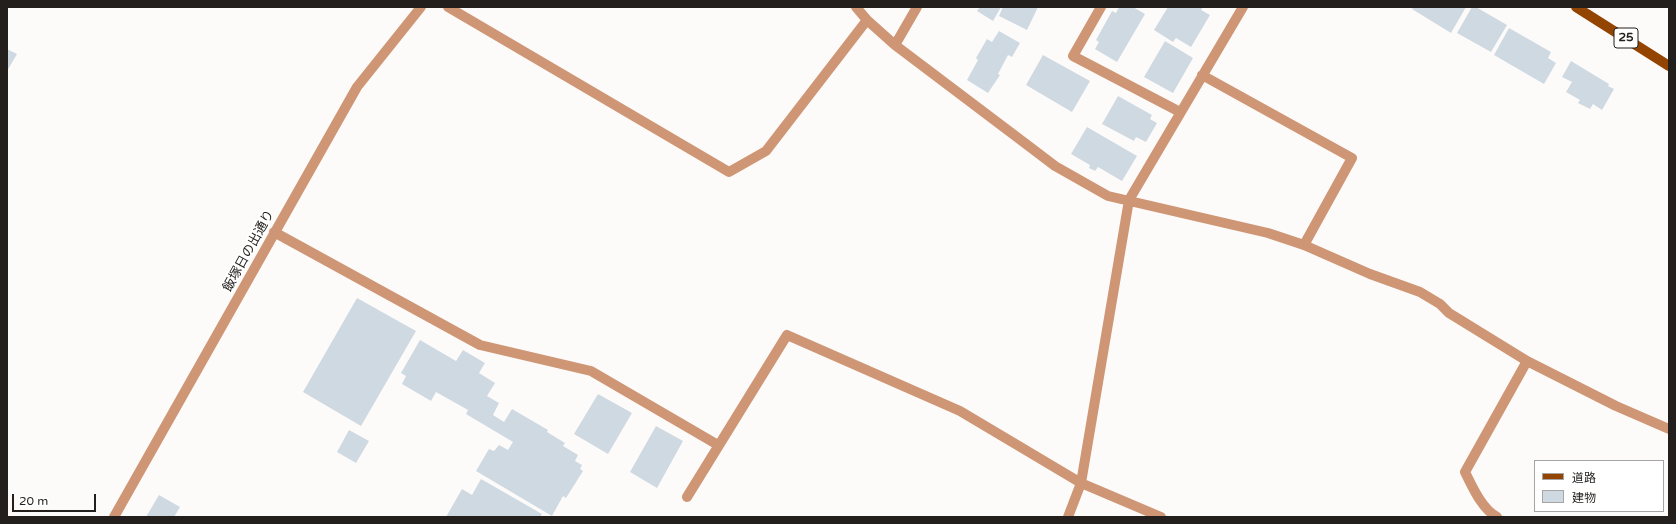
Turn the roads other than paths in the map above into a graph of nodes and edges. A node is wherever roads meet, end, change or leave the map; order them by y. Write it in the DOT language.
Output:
graph roads {
  1 [pos="421,7"];
  2 [pos="448,7"];
  3 [pos="856,7"];
  4 [pos="917,7"];
  5 [pos="1101,7"];
  6 [pos="1243,7"];
  7 [pos="1583,8"];
  8 [pos="867,20"];
  9 [pos="895,45"];
  10 [pos="1669,66"];
  11 [pos="1202,75"];
  12 [pos="1180,112"];
  13 [pos="1129,200"];
  14 [pos="274,232"];
  15 [pos="1304,245"];
  16 [pos="1527,361"];
  17 [pos="1669,429"];
  18 [pos="718,445"];
  19 [pos="1082,483"];
  20 [pos="687,497"];
  21 [pos="114,517"];
  22 [pos="1068,517"];
  23 [pos="1161,517"];
  24 [pos="1497,517"];
  1 -- 14 [label="street, 飯塚日の出通り"];
  2 -- 8 [label="street"];
  3 -- 8 [label="street"];
  4 -- 9 [label="street"];
  5 -- 12 [label="street"];
  6 -- 11 [label="street"];
  7 -- 10 [label="main road, 25"];
  8 -- 9 [label="street"];
  9 -- 13 [label="street"];
  11 -- 12 [label="street"];
  11 -- 15 [label="street"];
  12 -- 13 [label="street"];
  13 -- 15 [label="street"];
  13 -- 19 [label="street"];
  14 -- 18 [label="street"];
  14 -- 21 [label="street, 飯塚日の出通り"];
  15 -- 16 [label="street"];
  16 -- 17 [label="street"];
  16 -- 24 [label="street"];
  18 -- 19 [label="street"];
  18 -- 20 [label="street"];
  19 -- 22 [label="street"];
  19 -- 23 [label="street"];
}
